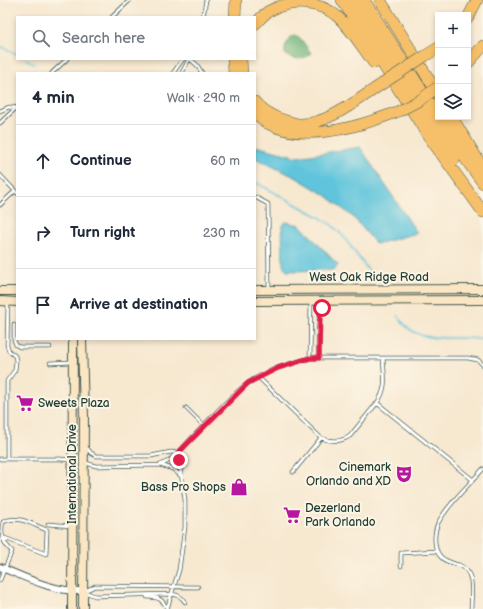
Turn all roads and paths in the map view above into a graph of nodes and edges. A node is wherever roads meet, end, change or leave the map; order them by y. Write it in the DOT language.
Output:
graph roads {
  1 [pos="130,0"];
  2 [pos="206,0"];
  3 [pos="236,0"];
  4 [pos="342,0"];
  5 [pos="353,0"];
  6 [pos="364,0"];
  7 [pos="380,0"];
  8 [pos="477,0"];
  9 [pos="471,12"];
  10 [pos="113,16"];
  11 [pos="203,16"];
  12 [pos="235,16"];
  13 [pos="256,23"];
  14 [pos="483,46"];
  15 [pos="435,50"];
  16 [pos="66,60"];
  17 [pos="183,60"];
  18 [pos="189,60"];
  19 [pos="191,60"];
  20 [pos="232,60"];
  21 [pos="241,60"];
  22 [pos="471,60"];
  23 [pos="187,64"];
  24 [pos="53,72"];
  25 [pos="175,72"];
  26 [pos="183,72"];
  27 [pos="201,72"];
  28 [pos="234,72"];
  29 [pos="242,72"];
  30 [pos="435,89"];
  31 [pos="435,89"];
  32 [pos="256,104"];
  33 [pos="16,107"];
  34 [pos="0,111"];
  35 [pos="435,112"];
  36 [pos="256,114"];
  37 [pos="440,120"];
  38 [pos="454,120"];
  39 [pos="0,123"];
  40 [pos="426,134"];
  41 [pos="483,168"];
  42 [pos="0,175"];
  43 [pos="483,182"];
  44 [pos="16,192"];
  45 [pos="256,198"];
  46 [pos="0,205"];
  47 [pos="483,206"];
  48 [pos="483,212"];
  49 [pos="328,289"];
  50 [pos="483,289"];
  51 [pos="256,290"];
  52 [pos="269,290"];
  53 [pos="0,291"];
  54 [pos="16,291"];
  55 [pos="483,300"];
  56 [pos="4,301"];
  57 [pos="256,301"];
  58 [pos="311,301"];
  59 [pos="328,301"];
  60 [pos="16,302"];
  61 [pos="14,324"];
  62 [pos="73,340"];
  63 [pos="82,340"];
  64 [pos="50,347"];
  65 [pos="310,358"];
  66 [pos="319,358"];
  67 [pos="383,358"];
  68 [pos="72,362"];
  69 [pos="50,363"];
  70 [pos="483,365"];
  71 [pos="258,377"];
  72 [pos="378,403"];
  73 [pos="186,408"];
  74 [pos="204,426"];
  75 [pos="73,435"];
  76 [pos="321,438"];
  77 [pos="84,444"];
  78 [pos="178,453"];
  79 [pos="0,459"];
  80 [pos="7,459"];
  81 [pos="72,460"];
  82 [pos="84,462"];
  83 [pos="160,465"];
  84 [pos="483,469"];
  85 [pos="293,472"];
  86 [pos="181,476"];
  87 [pos="473,480"];
  88 [pos="84,484"];
  89 [pos="48,524"];
  90 [pos="72,526"];
  91 [pos="2,537"];
  92 [pos="437,550"];
  93 [pos="401,566"];
  94 [pos="2,568"];
  95 [pos="0,580"];
  96 [pos="174,586"];
  97 [pos="198,587"];
  98 [pos="72,592"];
  99 [pos="83,592"];
  100 [pos="171,594"];
  101 [pos="140,595"];
  102 [pos="185,602"];
  103 [pos="72,609"];
  104 [pos="83,609"];
  105 [pos="167,609"];
  106 [pos="472,609"];
  1 -- 10 [label="lane"];
  2 -- 11 [label="lane"];
  3 -- 12 [label="highway"];
  4 -- 40 [label="highway"];
  5 -- 47 [label="highway"];
  6 -- 35 [label="highway"];
  7 -- 30 [label="highway"];
  8 -- 9 [label="highway"];
  13 -- 40 [label="highway"];
  14 -- 22 [label="highway"];
  15 -- 32 [label="highway, bridge"];
  16 -- 24 [label="lane"];
  17 -- 23 [label="lane"];
  17 -- 25 [label="lane"];
  18 -- 23 [label="lane"];
  19 -- 27 [label="lane"];
  20 -- 28 [label="highway"];
  21 -- 29 [label="highway"];
  23 -- 26 [label="lane"];
  31 -- 36 [label="highway, bridge"];
  33 -- 34 [label="lane"];
  33 -- 39 [label="lane"];
  37 -- 43 [label="highway"];
  38 -- 41 [label="highway"];
  40 -- 48 [label="highway"];
  42 -- 44 [label="lane"];
  44 -- 46 [label="lane"];
  45 -- 52 [label="lane"];
  49 -- 50 [label="street, West Oak Ridge Road"];
  49 -- 52 [label="street, West Oak Ridge Road"];
  49 -- 58 [label="street"];
  51 -- 52 [label="street, West Oak Ridge Road"];
  53 -- 54 [label="street"];
  55 -- 59 [label="street, West Oak Ridge Road"];
  56 -- 60 [label="street"];
  56 -- 80 [label="lane"];
  57 -- 58 [label="street, West Oak Ridge Road"];
  58 -- 59 [label="street, West Oak Ridge Road"];
  58 -- 65 [label="lane"];
  59 -- 66 [label="lane"];
  61 -- 64 [label="lane"];
  62 -- 68 [label="street, International Drive"];
  63 -- 77 [label="street, International Drive"];
  65 -- 66 [label="lane"];
  65 -- 71 [label="lane"];
  66 -- 67 [label="lane"];
  67 -- 70 [label="lane"];
  67 -- 72 [label="lane"];
  68 -- 69 [label="lane"];
  68 -- 75 [label="street, International Drive"];
  71 -- 74 [label="lane"];
  71 -- 76 [label="lane"];
  72 -- 76 [label="lane"];
  72 -- 87 [label="lane"];
  73 -- 74 [label="lane"];
  74 -- 78 [label="lane"];
  75 -- 81 [label="street, International Drive"];
  75 -- 82 [label="street"];
  76 -- 85 [label="lane"];
  77 -- 78 [label="lane"];
  77 -- 82 [label="street, International Drive"];
  78 -- 83 [label="lane"];
  78 -- 86 [label="lane"];
  79 -- 80 [label="lane"];
  80 -- 81 [label="lane"];
  81 -- 88 [label="street"];
  81 -- 90 [label="street, International Drive"];
  82 -- 83 [label="lane"];
  82 -- 88 [label="street, International Drive"];
  83 -- 86 [label="lane"];
  84 -- 87 [label="lane"];
  86 -- 96 [label="lane"];
  87 -- 92 [label="lane"];
  88 -- 99 [label="street, International Drive"];
  89 -- 90 [label="lane"];
  90 -- 98 [label="street, International Drive"];
  91 -- 91 [label="lane"];
  91 -- 94 [label="lane"];
  92 -- 93 [label="lane"];
  92 -- 106 [label="lane"];
  94 -- 95 [label="lane"];
  94 -- 98 [label="street"];
  96 -- 97 [label="lane"];
  96 -- 99 [label="lane"];
  96 -- 100 [label="lane"];
  98 -- 99 [label="street"];
  98 -- 103 [label="street, International Drive"];
  99 -- 101 [label="lane"];
  99 -- 104 [label="street, International Drive"];
  100 -- 101 [label="lane"];
  100 -- 102 [label="lane"];
  100 -- 105 [label="lane"];
  101 -- 105 [label="lane"];
}
